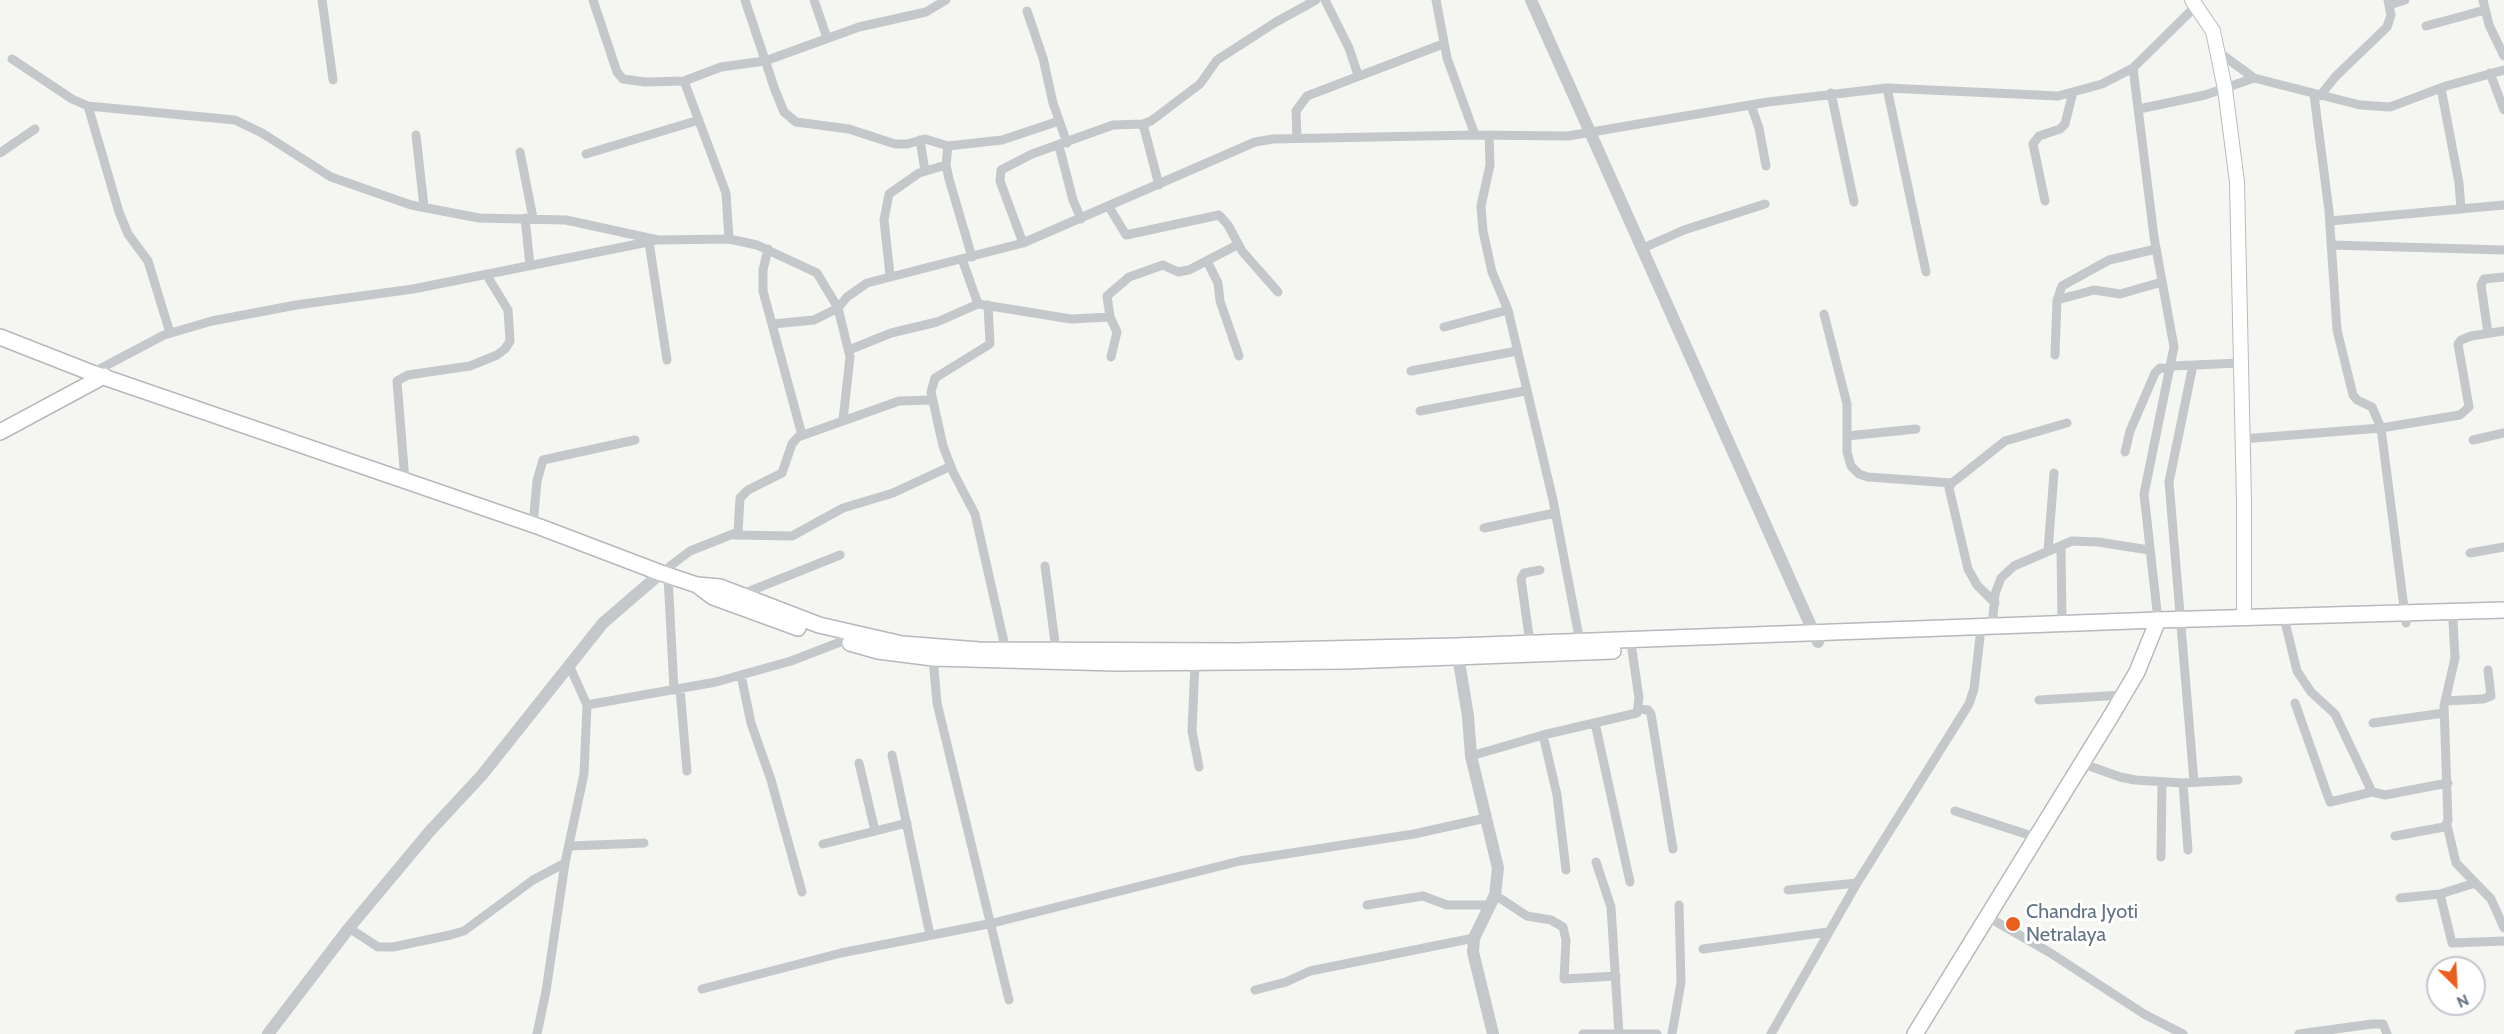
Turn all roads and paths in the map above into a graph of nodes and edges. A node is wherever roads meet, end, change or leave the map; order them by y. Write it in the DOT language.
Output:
graph roads {
  1 [pos="322,0"];
  2 [pos="593,0"];
  3 [pos="745,0"];
  4 [pos="814,0"];
  5 [pos="946,0"];
  6 [pos="1291,0"];
  7 [pos="1316,0"];
  8 [pos="1325,0"];
  9 [pos="1436,0"];
  10 [pos="1531,0"];
  11 [pos="2405,0"];
  12 [pos="2194,3"];
  13 [pos="2388,3"];
  14 [pos="2484,5"];
  15 [pos="1027,10"];
  16 [pos="1294,10"];
  17 [pos="2426,26"];
  18 [pos="827,38"];
  19 [pos="1443,44"];
  20 [pos="2217,51"];
  21 [pos="2504,56"];
  22 [pos="12,59"];
  23 [pos="765,60"];
  24 [pos="2133,68"];
  25 [pos="2504,70"];
  26 [pos="2490,74"];
  27 [pos="1358,75"];
  28 [pos="2254,78"];
  29 [pos="333,80"];
  30 [pos="684,81"];
  31 [pos="1887,88"];
  32 [pos="2442,88"];
  33 [pos="2225,89"];
  34 [pos="2073,92"];
  35 [pos="1831,93"];
  36 [pos="2317,95"];
  37 [pos="1750,105"];
  38 [pos="88,106"];
  39 [pos="2139,109"];
  40 [pos="2504,110"];
  41 [pos="699,120"];
  42 [pos="1059,121"];
  43 [pos="1143,124"];
  44 [pos="35,129"];
  45 [pos="1589,134"];
  46 [pos="416,135"];
  47 [pos="1475,135"];
  48 [pos="1489,135"];
  49 [pos="1297,138"];
  50 [pos="920,140"];
  51 [pos="1063,144"];
  52 [pos="948,146"];
  53 [pos="520,152"];
  54 [pos="0,153"];
  55 [pos="586,154"];
  56 [pos="946,165"];
  57 [pos="1766,166"];
  58 [pos="925,171"];
  59 [pos="1159,185"];
  60 [pos="2045,201"];
  61 [pos="1854,202"];
  62 [pos="1765,204"];
  63 [pos="2504,205"];
  64 [pos="424,207"];
  65 [pos="1109,207"];
  66 [pos="2461,209"];
  67 [pos="529,218"];
  68 [pos="1081,219"];
  69 [pos="2330,221"];
  70 [pos="729,239"];
  71 [pos="653,241"];
  72 [pos="1023,243"];
  73 [pos="1238,245"];
  74 [pos="2331,245"];
  75 [pos="768,249"];
  76 [pos="1641,249"];
  77 [pos="2156,249"];
  78 [pos="2504,250"];
  79 [pos="967,258"];
  80 [pos="1207,261"];
  81 [pos="530,265"];
  82 [pos="1926,272"];
  83 [pos="486,274"];
  84 [pos="890,275"];
  85 [pos="2504,277"];
  86 [pos="2162,282"];
  87 [pos="1278,292"];
  88 [pos="2057,300"];
  89 [pos="978,304"];
  90 [pos="988,305"];
  91 [pos="838,308"];
  92 [pos="1508,310"];
  93 [pos="1824,314"];
  94 [pos="1110,317"];
  95 [pos="773,324"];
  96 [pos="1444,327"];
  97 [pos="2504,331"];
  98 [pos="170,333"];
  99 [pos="2488,333"];
  100 [pos="0,337"];
  101 [pos="849,350"];
  102 [pos="1517,351"];
  103 [pos="2055,355"];
  104 [pos="1239,356"];
  105 [pos="1111,357"];
  106 [pos="667,360"];
  107 [pos="2240,363"];
  108 [pos="2193,365"];
  109 [pos="2170,368"];
  110 [pos="1411,371"];
  111 [pos="98,375"];
  112 [pos="1525,391"];
  113 [pos="932,400"];
  114 [pos="1420,411"];
  115 [pos="843,420"];
  116 [pos="2067,423"];
  117 [pos="2381,428"];
  118 [pos="1916,429"];
  119 [pos="0,432"];
  120 [pos="2504,433"];
  121 [pos="802,435"];
  122 [pos="1848,436"];
  123 [pos="2242,439"];
  124 [pos="2473,440"];
  125 [pos="635,441"];
  126 [pos="2125,452"];
  127 [pos="951,466"];
  128 [pos="2054,473"];
  129 [pos="405,481"];
  130 [pos="1952,483"];
  131 [pos="1555,513"];
  132 [pos="533,525"];
  133 [pos="1484,528"];
  134 [pos="735,535"];
  135 [pos="2061,546"];
  136 [pos="2504,547"];
  137 [pos="2149,550"];
  138 [pos="2048,551"];
  139 [pos="2470,553"];
  140 [pos="840,555"];
  141 [pos="1045,566"];
  142 [pos="1540,570"];
  143 [pos="665,574"];
  144 [pos="697,585"];
  145 [pos="740,595"];
  146 [pos="1995,603"];
  147 [pos="2504,610"];
  148 [pos="2244,618"];
  149 [pos="2405,618"];
  150 [pos="2504,619"];
  151 [pos="2453,621"];
  152 [pos="2062,624"];
  153 [pos="2183,624"];
  154 [pos="2157,625"];
  155 [pos="2286,626"];
  156 [pos="1992,627"];
  157 [pos="1980,637"];
  158 [pos="1817,638"];
  159 [pos="843,641"];
  160 [pos="1580,642"];
  161 [pos="1530,644"];
  162 [pos="1056,650"];
  163 [pos="1632,650"];
  164 [pos="1006,651"];
  165 [pos="1457,652"];
  166 [pos="933,658"];
  167 [pos="1195,663"];
  168 [pos="569,666"];
  169 [pos="2488,670"];
  170 [pos="741,675"];
  171 [pos="677,690"];
  172 [pos="2123,695"];
  173 [pos="2039,700"];
  174 [pos="2445,701"];
  175 [pos="2295,703"];
  176 [pos="587,705"];
  177 [pos="1640,709"];
  178 [pos="2444,713"];
  179 [pos="1595,723"];
  180 [pos="2373,723"];
  181 [pos="1543,735"];
  182 [pos="892,755"];
  183 [pos="1471,756"];
  184 [pos="860,763"];
  185 [pos="2081,763"];
  186 [pos="1199,767"];
  187 [pos="687,771"];
  188 [pos="2238,780"];
  189 [pos="2162,782"];
  190 [pos="2194,782"];
  191 [pos="2183,783"];
  192 [pos="2448,783"];
  193 [pos="2372,792"];
  194 [pos="1955,811"];
  195 [pos="1486,819"];
  196 [pos="907,823"];
  197 [pos="2447,825"];
  198 [pos="875,831"];
  199 [pos="2395,836"];
  200 [pos="2035,837"];
  201 [pos="644,843"];
  202 [pos="823,844"];
  203 [pos="570,846"];
  204 [pos="1673,849"];
  205 [pos="2187,850"];
  206 [pos="2161,857"];
  207 [pos="1596,862"];
  208 [pos="565,863"];
  209 [pos="1566,870"];
  210 [pos="1630,882"];
  211 [pos="1857,883"];
  212 [pos="2475,883"];
  213 [pos="1788,890"];
  214 [pos="802,892"];
  215 [pos="2440,894"];
  216 [pos="2400,898"];
  217 [pos="1493,900"];
  218 [pos="1367,905"];
  219 [pos="1679,905"];
  220 [pos="1986,916"];
  221 [pos="993,923"];
  222 [pos="349,928"];
  223 [pos="2504,928"];
  224 [pos="1828,932"];
  225 [pos="930,935"];
  226 [pos="1474,938"];
  227 [pos="2504,941"];
  228 [pos="1703,949"];
  229 [pos="1616,976"];
  230 [pos="702,989"];
  231 [pos="1255,990"];
  232 [pos="1009,1000"];
  233 [pos="268,1034"];
  234 [pos="537,1034"];
  235 [pos="1493,1034"];
  236 [pos="1583,1034"];
  237 [pos="1619,1034"];
  238 [pos="1657,1034"];
  239 [pos="1672,1034"];
  240 [pos="1771,1034"];
  241 [pos="1915,1034"];
  242 [pos="2183,1034"];
  243 [pos="2299,1034"];
  244 [pos="2387,1034"];
  1 -- 29 [label="street"];
  2 -- 30 [label="street"];
  3 -- 23 [label="street"];
  4 -- 18 [label="street"];
  5 -- 18 [label="street"];
  6 -- 16 [label="street"];
  7 -- 16 [label="street"];
  8 -- 27 [label="street"];
  9 -- 19 [label="street"];
  10 -- 45 [label="street"];
  11 -- 13 [label="street"];
  12 -- 20 [label="main road"];
  12 -- 24 [label="street"];
  13 -- 36 [label="street"];
  14 -- 17 [label="street"];
  14 -- 21 [label="street"];
  15 -- 42 [label="street"];
  16 -- 43 [label="street"];
  18 -- 23 [label="street"];
  19 -- 27 [label="street"];
  19 -- 47 [label="street"];
  20 -- 28 [label="street"];
  20 -- 33 [label="main road"];
  22 -- 38 [label="street"];
  23 -- 30 [label="street"];
  23 -- 50 [label="street"];
  24 -- 34 [label="street"];
  24 -- 39 [label="street"];
  25 -- 26 [label="street"];
  26 -- 32 [label="street"];
  26 -- 40 [label="street"];
  27 -- 49 [label="street"];
  28 -- 33 [label="street"];
  28 -- 36 [label="street"];
  30 -- 41 [label="street"];
  31 -- 34 [label="street"];
  31 -- 35 [label="street"];
  31 -- 82 [label="street"];
  32 -- 36 [label="street"];
  32 -- 66 [label="street"];
  33 -- 39 [label="street"];
  33 -- 107 [label="main road"];
  34 -- 60 [label="street"];
  35 -- 37 [label="street"];
  35 -- 61 [label="street"];
  36 -- 69 [label="street"];
  37 -- 45 [label="street"];
  37 -- 57 [label="street"];
  38 -- 64 [label="street"];
  38 -- 98 [label="street"];
  39 -- 77 [label="street"];
  41 -- 55 [label="street"];
  41 -- 70 [label="street"];
  42 -- 51 [label="street"];
  42 -- 52 [label="street"];
  43 -- 51 [label="street"];
  43 -- 59 [label="street"];
  44 -- 54 [label="street"];
  45 -- 48 [label="street"];
  45 -- 76 [label="street"];
  46 -- 64 [label="street"];
  47 -- 48 [label="street"];
  47 -- 49 [label="street"];
  48 -- 92 [label="street"];
  49 -- 59 [label="street"];
  50 -- 52 [label="street"];
  50 -- 58 [label="street"];
  51 -- 68 [label="street"];
  51 -- 72 [label="street"];
  52 -- 56 [label="street"];
  53 -- 67 [label="street"];
  56 -- 58 [label="street"];
  56 -- 79 [label="street"];
  58 -- 84 [label="street"];
  59 -- 65 [label="street"];
  62 -- 76 [label="street"];
  63 -- 66 [label="street"];
  64 -- 67 [label="street"];
  65 -- 68 [label="street"];
  65 -- 73 [label="street"];
  66 -- 69 [label="street"];
  67 -- 71 [label="street"];
  67 -- 81 [label="street"];
  68 -- 72 [label="street"];
  69 -- 74 [label="street"];
  70 -- 71 [label="street"];
  70 -- 75 [label="street"];
  71 -- 81 [label="street"];
  71 -- 106 [label="street"];
  72 -- 79 [label="street"];
  73 -- 80 [label="street"];
  73 -- 87 [label="street"];
  74 -- 78 [label="street"];
  74 -- 117 [label="street"];
  75 -- 91 [label="street"];
  75 -- 95 [label="street"];
  76 -- 158 [label="street"];
  77 -- 86 [label="street"];
  77 -- 88 [label="street"];
  79 -- 84 [label="street"];
  79 -- 89 [label="street"];
  80 -- 94 [label="street"];
  80 -- 104 [label="street"];
  81 -- 83 [label="street"];
  83 -- 98 [label="street"];
  83 -- 129 [label="street"];
  84 -- 91 [label="street"];
  85 -- 99 [label="street"];
  86 -- 88 [label="street"];
  86 -- 109 [label="street"];
  88 -- 103 [label="street"];
  89 -- 90 [label="street"];
  89 -- 101 [label="street"];
  90 -- 94 [label="street"];
  90 -- 113 [label="street"];
  91 -- 95 [label="street"];
  91 -- 101 [label="street"];
  92 -- 96 [label="street"];
  92 -- 102 [label="street"];
  93 -- 122 [label="street"];
  94 -- 105 [label="street"];
  95 -- 121 [label="street"];
  97 -- 99 [label="street"];
  98 -- 111 [label="street"];
  99 -- 117 [label="street"];
  100 -- 111 [label="main road"];
  101 -- 115 [label="street"];
  102 -- 110 [label="street"];
  102 -- 112 [label="street"];
  107 -- 108 [label="street"];
  107 -- 123 [label="main road"];
  108 -- 109 [label="street"];
  108 -- 153 [label="street"];
  109 -- 126 [label="street"];
  109 -- 137 [label="street"];
  111 -- 119 [label="main road"];
  111 -- 129 [label="main road"];
  112 -- 114 [label="street"];
  112 -- 131 [label="street"];
  113 -- 115 [label="street"];
  113 -- 127 [label="street"];
  115 -- 121 [label="street"];
  116 -- 130 [label="street"];
  117 -- 123 [label="street"];
  117 -- 149 [label="street"];
  118 -- 122 [label="street"];
  120 -- 124 [label="street"];
  121 -- 134 [label="street"];
  122 -- 130 [label="street"];
  123 -- 148 [label="main road"];
  125 -- 132 [label="street"];
  127 -- 134 [label="street"];
  127 -- 164 [label="street"];
  128 -- 138 [label="street"];
  129 -- 132 [label="main road"];
  130 -- 146 [label="street"];
  131 -- 133 [label="street"];
  131 -- 160 [label="street"];
  132 -- 143 [label="main road"];
  134 -- 143 [label="street"];
  135 -- 137 [label="street"];
  135 -- 138 [label="street"];
  135 -- 152 [label="street"];
  136 -- 139 [label="street"];
  137 -- 154 [label="street"];
  138 -- 146 [label="street"];
  140 -- 145 [label="street"];
  141 -- 162 [label="street"];
  142 -- 161 [label="street"];
  143 -- 144 [label="main road"];
  143 -- 168 [label="street"];
  143 -- 171 [label="street"];
  144 -- 145 [label="main road"];
  144 -- 159 [label="main road"];
  145 -- 164 [label="main road"];
  146 -- 156 [label="street"];
  147 -- 149 [label="main road"];
  148 -- 149 [label="main road"];
  148 -- 153 [label="main road"];
  149 -- 151 [label="main road"];
  149 -- 155 [label="main road"];
  150 -- 151 [label="main road"];
  151 -- 174 [label="street"];
  152 -- 154 [label="main road"];
  152 -- 156 [label="main road"];
  153 -- 154 [label="main road"];
  153 -- 155 [label="main road"];
  153 -- 190 [label="street"];
  154 -- 157 [label="main road"];
  154 -- 172 [label="main road"];
  155 -- 193 [label="street"];
  156 -- 158 [label="main road"];
  157 -- 158 [label="main road"];
  157 -- 211 [label="street"];
  158 -- 160 [label="main road"];
  158 -- 163 [label="main road"];
  159 -- 166 [label="main road"];
  159 -- 170 [label="street"];
  160 -- 161 [label="main road"];
  161 -- 165 [label="main road"];
  162 -- 164 [label="main road"];
  162 -- 165 [label="main road"];
  163 -- 165 [label="main road"];
  163 -- 177 [label="street"];
  165 -- 167 [label="main road"];
  165 -- 183 [label="street"];
  166 -- 167 [label="main road"];
  166 -- 221 [label="street"];
  167 -- 186 [label="street"];
  168 -- 176 [label="street"];
  168 -- 222 [label="street"];
  169 -- 174 [label="street"];
  170 -- 171 [label="street"];
  170 -- 214 [label="street"];
  171 -- 176 [label="street"];
  171 -- 187 [label="street"];
  172 -- 173 [label="street"];
  172 -- 185 [label="main road"];
  174 -- 178 [label="street"];
  175 -- 193 [label="street"];
  176 -- 203 [label="street"];
  177 -- 179 [label="street"];
  177 -- 204 [label="street"];
  178 -- 180 [label="street"];
  178 -- 192 [label="street"];
  179 -- 181 [label="street"];
  179 -- 210 [label="street"];
  181 -- 183 [label="street"];
  181 -- 209 [label="street"];
  182 -- 196 [label="street"];
  183 -- 195 [label="street"];
  184 -- 198 [label="street"];
  185 -- 189 [label="street"];
  185 -- 200 [label="main road"];
  188 -- 190 [label="street"];
  189 -- 191 [label="street"];
  189 -- 206 [label="street"];
  190 -- 191 [label="street"];
  191 -- 205 [label="street"];
  192 -- 193 [label="street"];
  192 -- 197 [label="street"];
  194 -- 200 [label="street"];
  195 -- 217 [label="street"];
  195 -- 221 [label="street"];
  196 -- 198 [label="street"];
  196 -- 225 [label="street"];
  197 -- 199 [label="street"];
  197 -- 212 [label="street"];
  198 -- 202 [label="street"];
  200 -- 220 [label="main road"];
  201 -- 203 [label="street"];
  203 -- 208 [label="street"];
  207 -- 229 [label="street"];
  208 -- 222 [label="street"];
  208 -- 234 [label="street"];
  211 -- 213 [label="street"];
  211 -- 224 [label="street"];
  212 -- 215 [label="street"];
  212 -- 223 [label="street"];
  215 -- 216 [label="street"];
  215 -- 227 [label="street"];
  217 -- 218 [label="street"];
  217 -- 226 [label="street"];
  217 -- 229 [label="street"];
  219 -- 239 [label="street"];
  220 -- 241 [label="main road"];
  220 -- 242 [label="street"];
  221 -- 225 [label="street"];
  221 -- 232 [label="street"];
  222 -- 233 [label="street"];
  224 -- 228 [label="street"];
  224 -- 240 [label="street"];
  225 -- 230 [label="street"];
  226 -- 231 [label="street"];
  226 -- 235 [label="street"];
  229 -- 237 [label="street"];
  236 -- 237 [label="street"];
  237 -- 238 [label="street"];
  243 -- 244 [label="street"];
}
